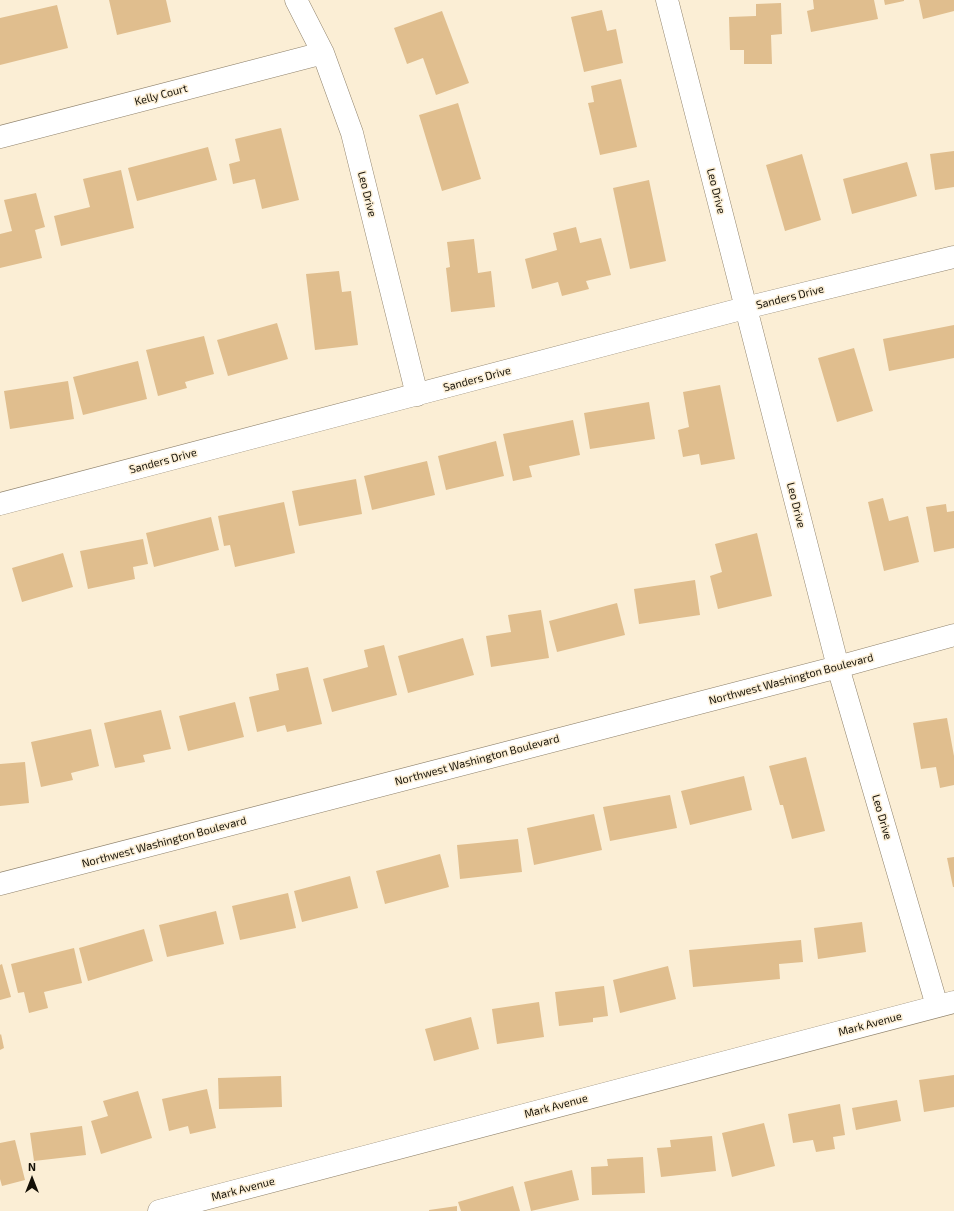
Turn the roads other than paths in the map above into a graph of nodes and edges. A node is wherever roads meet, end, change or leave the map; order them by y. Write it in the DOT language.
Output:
graph roads {
  1 [pos="296,0"];
  2 [pos="667,0"];
  3 [pos="323,53"];
  4 [pos="0,137"];
  5 [pos="954,257"];
  6 [pos="745,308"];
  7 [pos="417,395"];
  8 [pos="0,504"];
  9 [pos="954,634"];
  10 [pos="838,667"];
  11 [pos="0,884"];
  12 [pos="946,1004"];
  13 [pos="159,1211"];
  1 -- 3 [label="street, Leo Drive"];
  2 -- 6 [label="street, Leo Drive"];
  3 -- 4 [label="street, Kelly Court"];
  3 -- 7 [label="street, Leo Drive"];
  5 -- 6 [label="street, Sanders Drive"];
  6 -- 7 [label="street, Sanders Drive"];
  6 -- 10 [label="street, Leo Drive"];
  7 -- 8 [label="street, Sanders Drive"];
  9 -- 10 [label="street, Northwest Washington Boulevard"];
  10 -- 11 [label="street, Northwest Washington Boulevard"];
  10 -- 12 [label="street, Leo Drive"];
  12 -- 13 [label="street, Mark Avenue"];
}
